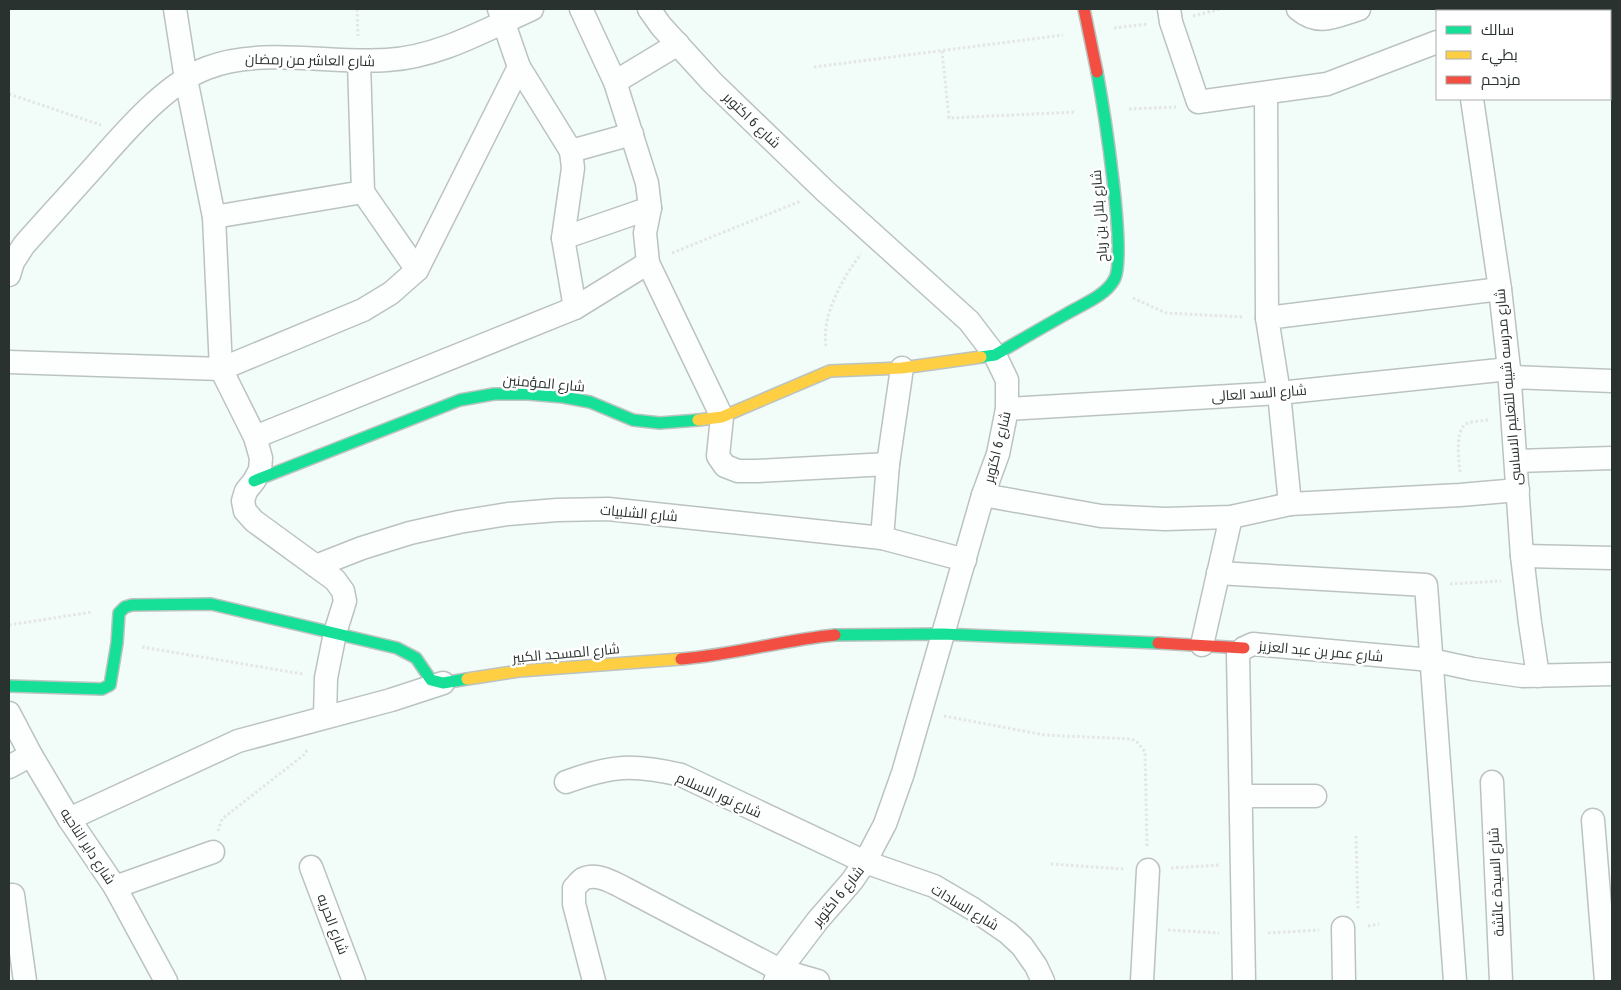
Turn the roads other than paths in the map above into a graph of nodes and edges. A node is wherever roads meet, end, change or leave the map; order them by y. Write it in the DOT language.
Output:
graph roads {
  1 [pos="174,9"];
  2 [pos="532,9"];
  3 [pos="582,9"];
  4 [pos="649,9"];
  5 [pos="1084,9"];
  6 [pos="1298,9"];
  7 [pos="1359,9"];
  8 [pos="501,15"];
  9 [pos="1170,15"];
  10 [pos="1436,42"];
  11 [pos="678,44"];
  12 [pos="359,62"];
  13 [pos="519,67"];
  14 [pos="186,79"];
  15 [pos="615,82"];
  16 [pos="1266,93"];
  17 [pos="1472,100"];
  18 [pos="632,134"];
  19 [pos="571,151"];
  20 [pos="364,192"];
  21 [pos="650,208"];
  22 [pos="214,217"];
  23 [pos="563,238"];
  24 [pos="648,263"];
  25 [pos="10,266"];
  26 [pos="417,270"];
  27 [pos="1500,289"];
  28 [pos="575,308"];
  29 [pos="1267,318"];
  30 [pos="995,355"];
  31 [pos="9,362"];
  32 [pos="902,368"];
  33 [pos="222,369"];
  34 [pos="1509,373"];
  35 [pos="1612,381"];
  36 [pos="1280,393"];
  37 [pos="1007,408"];
  38 [pos="722,417"];
  39 [pos="254,437"];
  40 [pos="1612,458"];
  41 [pos="1516,461"];
  42 [pos="888,464"];
  43 [pos="254,481"];
  44 [pos="1518,490"];
  45 [pos="984,495"];
  46 [pos="1290,504"];
  47 [pos="1231,517"];
  48 [pos="882,538"];
  49 [pos="1522,556"];
  50 [pos="1612,558"];
  51 [pos="965,560"];
  52 [pos="316,566"];
  53 [pos="1218,573"];
  54 [pos="335,633"];
  55 [pos="943,634"];
  56 [pos="1202,644"];
  57 [pos="1244,648"];
  58 [pos="1431,660"];
  59 [pos="1612,674"];
  60 [pos="1538,676"];
  61 [pos="443,683"];
  62 [pos="9,686"];
  63 [pos="9,713"];
  64 [pos="325,717"];
  65 [pos="32,755"];
  66 [pos="9,767"];
  67 [pos="566,782"];
  68 [pos="1492,782"];
  69 [pos="1241,796"];
  70 [pos="1315,796"];
  71 [pos="70,819"];
  72 [pos="1593,820"];
  73 [pos="213,852"];
  74 [pos="1605,859"];
  75 [pos="864,862"];
  76 [pos="311,867"];
  77 [pos="1148,870"];
  78 [pos="115,887"];
  79 [pos="13,896"];
  80 [pos="1351,928"];
  81 [pos="777,976"];
  82 [pos="25,981"];
  83 [pos="166,981"];
  84 [pos="354,981"];
  85 [pos="594,981"];
  86 [pos="818,981"];
  87 [pos="1043,981"];
  88 [pos="1142,981"];
  89 [pos="1244,981"];
  90 [pos="1344,981"];
  91 [pos="1456,981"];
  92 [pos="1501,981"];
  93 [pos="1606,981"];
  1 -- 14 [label="street"];
  2 -- 8 [label="street, شارع العاشر من رمضان"];
  3 -- 15 [label="street"];
  4 -- 11 [label="street, شارع 6 اكتوبر"];
  5 -- 30 [label="street, شارع بلال بن رباح"];
  6 -- 7 [label="street"];
  8 -- 12 [label="street, شارع العاشر من رمضان"];
  8 -- 13 [label="street"];
  9 -- 16 [label="street"];
  10 -- 16 [label="street"];
  11 -- 15 [label="street"];
  11 -- 30 [label="street, شارع 6 اكتوبر"];
  12 -- 14 [label="street, شارع العاشر من رمضان"];
  12 -- 20 [label="street"];
  13 -- 19 [label="street"];
  13 -- 26 [label="street"];
  14 -- 22 [label="street"];
  14 -- 25 [label="street, شارع العاشر من رمضان"];
  15 -- 18 [label="street"];
  16 -- 29 [label="street"];
  17 -- 27 [label="street, شارع مدرسه شيبه للتعليم الاساسى"];
  18 -- 19 [label="street"];
  18 -- 21 [label="street"];
  19 -- 23 [label="street"];
  20 -- 22 [label="street"];
  20 -- 26 [label="street"];
  21 -- 23 [label="street"];
  21 -- 24 [label="street"];
  22 -- 33 [label="street"];
  23 -- 28 [label="street"];
  24 -- 28 [label="street"];
  24 -- 38 [label="street"];
  26 -- 33 [label="street"];
  27 -- 29 [label="street"];
  27 -- 34 [label="street, شارع مدرسه شيبه للتعليم الاساسى"];
  28 -- 39 [label="street"];
  29 -- 36 [label="street"];
  30 -- 32 [label="street"];
  30 -- 37 [label="street, شارع 6 اكتوبر"];
  31 -- 33 [label="street"];
  32 -- 38 [label="street, شارع المؤمنين"];
  32 -- 42 [label="street"];
  33 -- 39 [label="street"];
  34 -- 35 [label="street, شارع السد العالى"];
  34 -- 36 [label="street, شارع السد العالى"];
  34 -- 41 [label="street, شارع مدرسه شيبه للتعليم الاساسى"];
  36 -- 37 [label="street, شارع السد العالى"];
  36 -- 46 [label="street"];
  37 -- 45 [label="street, شارع 6 اكتوبر"];
  38 -- 42 [label="street"];
  38 -- 43 [label="street, شارع المؤمنين"];
  39 -- 43 [label="street"];
  40 -- 41 [label="street"];
  41 -- 44 [label="street, شارع مدرسه شيبه للتعليم الاساسى"];
  42 -- 48 [label="street"];
  43 -- 52 [label="street"];
  44 -- 46 [label="street"];
  44 -- 49 [label="street, شارع مدرسه شيبه للتعليم الاساسى"];
  45 -- 47 [label="street"];
  45 -- 51 [label="street, شارع 6 اكتوبر"];
  46 -- 47 [label="street"];
  47 -- 53 [label="street"];
  48 -- 51 [label="street, شارع الشلبيات"];
  48 -- 52 [label="street, شارع الشلبيات"];
  49 -- 50 [label="street"];
  49 -- 60 [label="street, شارع مدرسه شيبه للتعليم الاساسى"];
  51 -- 55 [label="street, شارع 6 اكتوبر"];
  52 -- 54 [label="street"];
  53 -- 56 [label="street"];
  53 -- 58 [label="street"];
  54 -- 61 [label="street"];
  54 -- 62 [label="street"];
  54 -- 64 [label="street"];
  55 -- 56 [label="street, شارع المسجد الكبير"];
  55 -- 61 [label="street, شارع المسجد الكبير"];
  55 -- 75 [label="street, شارع 6 اكتوبر"];
  56 -- 57 [label="street, شارع المسجد الكبير"];
  57 -- 58 [label="street, شارع عمر بن عبد العزيز"];
  57 -- 69 [label="street, شارع عمر بن عبد العزيز"];
  58 -- 60 [label="street, شارع عمر بن عبد العزيز"];
  58 -- 91 [label="street"];
  59 -- 60 [label="street, شارع عمر بن عبد العزيز"];
  61 -- 64 [label="street"];
  63 -- 65 [label="street, شارع داير الناحيه"];
  64 -- 71 [label="street"];
  65 -- 66 [label="street"];
  65 -- 71 [label="street, شارع داير الناحيه"];
  67 -- 75 [label="street, شارع نور الاسلام"];
  68 -- 92 [label="street, شارع السيدة عائشة"];
  69 -- 70 [label="street"];
  69 -- 89 [label="street, شارع عمر بن عبد العزيز"];
  71 -- 78 [label="street, شارع داير الناحيه"];
  72 -- 74 [label="street"];
  73 -- 78 [label="street"];
  74 -- 93 [label="street"];
  75 -- 81 [label="street, شارع 6 اكتوبر"];
  75 -- 87 [label="street, شارع السادات"];
  76 -- 84 [label="street, شارع الحريه"];
  77 -- 88 [label="street"];
  78 -- 83 [label="street, شارع داير الناحيه"];
  79 -- 82 [label="street"];
  80 -- 90 [label="street"];
  81 -- 85 [label="street"];
  81 -- 86 [label="street"];
}
